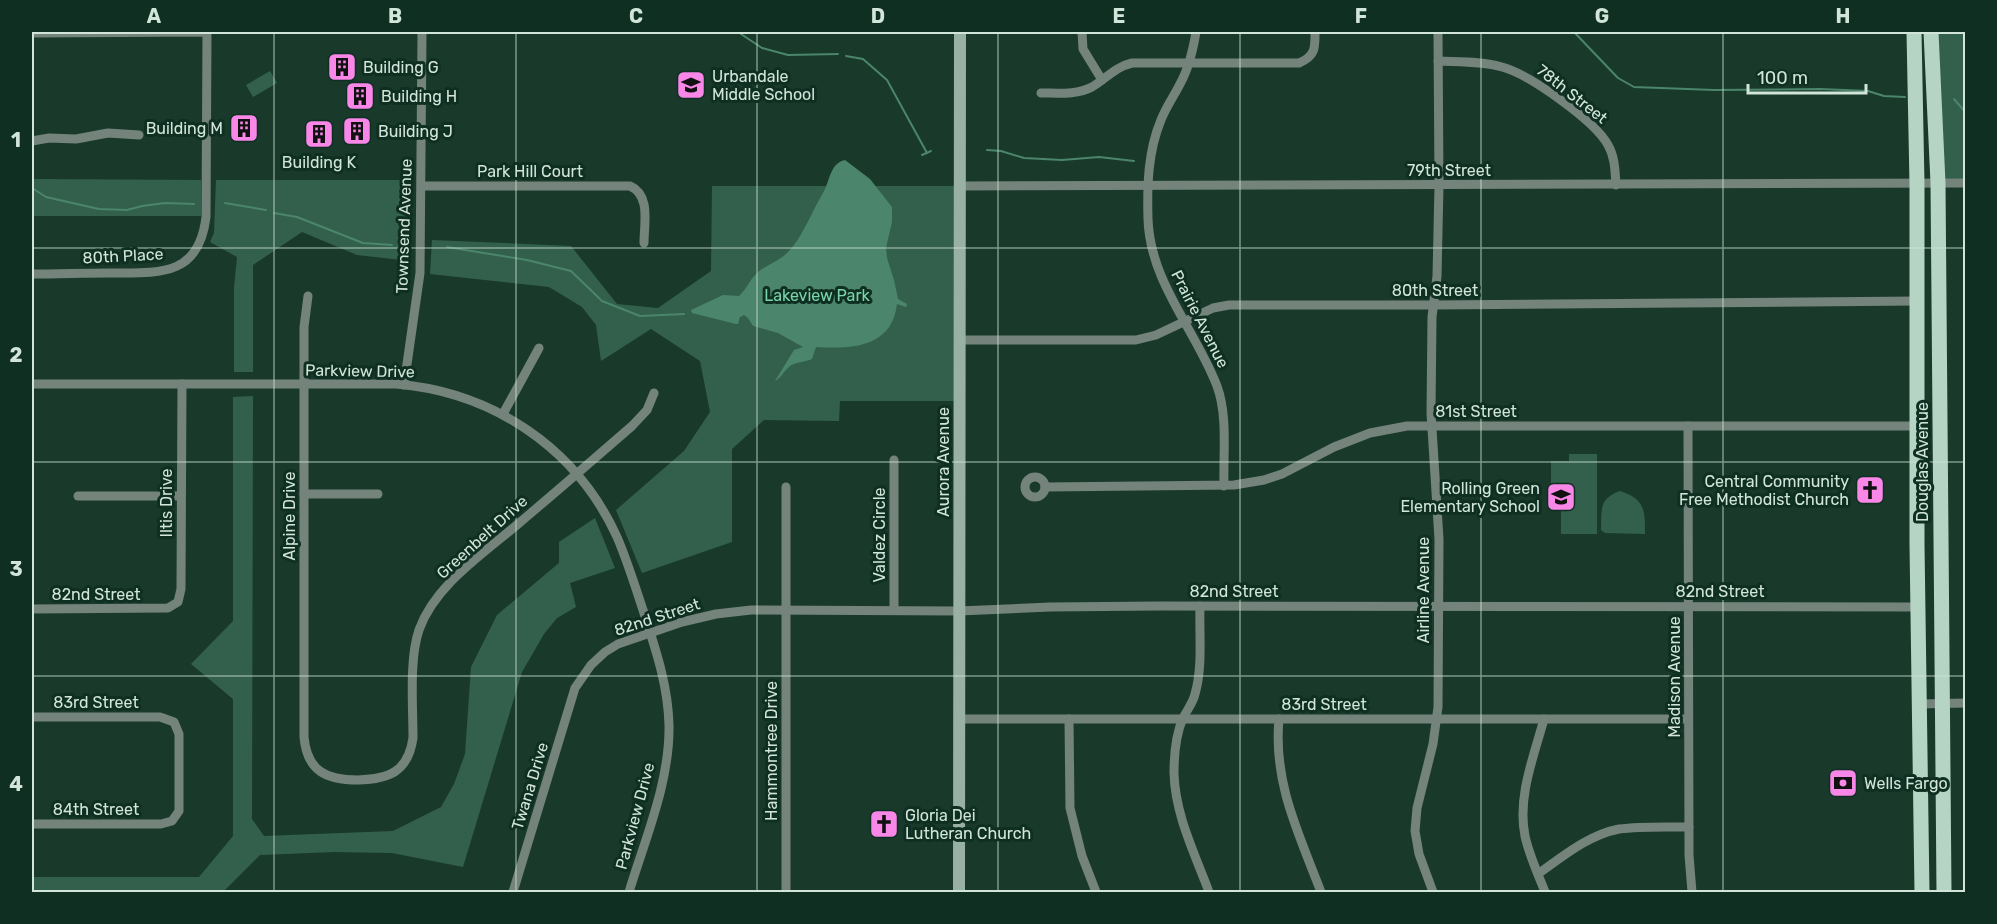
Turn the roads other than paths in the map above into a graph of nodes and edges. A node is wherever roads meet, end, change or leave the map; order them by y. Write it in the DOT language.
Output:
graph roads {
  1 [pos="79,32"];
  2 [pos="207,32"];
  3 [pos="422,32"];
  4 [pos="960,32"];
  5 [pos="1082,32"];
  6 [pos="1196,32"];
  7 [pos="1315,32"];
  8 [pos="1438,32"];
  9 [pos="1914,32"];
  10 [pos="1931,32"];
  11 [pos="32,33"];
  12 [pos="1438,61"];
  13 [pos="1189,63"];
  14 [pos="1102,80"];
  15 [pos="1041,93"];
  16 [pos="139,135"];
  17 [pos="32,141"];
  18 [pos="1938,183"];
  19 [pos="1965,183"];
  20 [pos="1917,184"];
  21 [pos="1616,185"];
  22 [pos="422,186"];
  23 [pos="959,186"];
  24 [pos="1149,186"];
  25 [pos="1439,186"];
  26 [pos="644,243"];
  27 [pos="32,274"];
  28 [pos="308,296"];
  29 [pos="1917,301"];
  30 [pos="1434,305"];
  31 [pos="1183,321"];
  32 [pos="959,340"];
  33 [pos="539,348"];
  34 [pos="32,384"];
  35 [pos="182,384"];
  36 [pos="304,384"];
  37 [pos="404,385"];
  38 [pos="654,393"];
  39 [pos="503,414"];
  40 [pos="1432,426"];
  41 [pos="1688,426"];
  42 [pos="1918,426"];
  43 [pos="894,460"];
  44 [pos="576,475"];
  45 [pos="1224,486"];
  46 [pos="786,487"];
  47 [pos="1045,487"];
  48 [pos="378,494"];
  49 [pos="304,495"];
  50 [pos="78,496"];
  51 [pos="181,496"];
  52 [pos="1200,606"];
  53 [pos="1438,606"];
  54 [pos="1689,606"];
  55 [pos="1918,607"];
  56 [pos="32,609"];
  57 [pos="160,609"];
  58 [pos="786,609"];
  59 [pos="894,610"];
  60 [pos="959,611"];
  61 [pos="651,634"];
  62 [pos="575,688"];
  63 [pos="1941,703"];
  64 [pos="1965,703"];
  65 [pos="1919,704"];
  66 [pos="32,717"];
  67 [pos="1544,718"];
  68 [pos="1689,718"];
  69 [pos="959,719"];
  70 [pos="1069,719"];
  71 [pos="1183,719"];
  72 [pos="1279,719"];
  73 [pos="1438,719"];
  74 [pos="413,738"];
  75 [pos="32,824"];
  76 [pos="161,824"];
  77 [pos="1689,827"];
  78 [pos="1538,874"];
  79 [pos="513,892"];
  80 [pos="629,892"];
  81 [pos="786,892"];
  82 [pos="959,892"];
  83 [pos="1096,892"];
  84 [pos="1209,892"];
  85 [pos="1321,892"];
  86 [pos="1433,892"];
  87 [pos="1545,892"];
  88 [pos="1692,892"];
  89 [pos="1924,892"];
  90 [pos="1944,892"];
  1 -- 2 [label="street"];
  1 -- 11 [label="street"];
  2 -- 27 [label="street, 80th Place"];
  3 -- 22 [label="street, Townsend Avenue"];
  4 -- 23 [label="street, Aurora Avenue"];
  5 -- 14 [label="street"];
  6 -- 13 [label="street, Prairie Avenue"];
  7 -- 13 [label="street"];
  8 -- 12 [label="street, Airline Avenue"];
  9 -- 20 [label="main road, Douglas Avenue"];
  10 -- 18 [label="main road, Douglas Avenue"];
  12 -- 21 [label="street, 78th Street"];
  12 -- 25 [label="street, Airline Avenue"];
  13 -- 14 [label="street"];
  13 -- 24 [label="street, Prairie Avenue"];
  14 -- 15 [label="street"];
  16 -- 17 [label="street"];
  18 -- 19 [label="street, 79th Street"];
  18 -- 20 [label="street, 79th Street"];
  18 -- 63 [label="main road, Douglas Avenue"];
  20 -- 21 [label="street, 79th Street"];
  20 -- 29 [label="main road, Douglas Avenue"];
  21 -- 25 [label="street, 79th Street"];
  22 -- 26 [label="street, Park Hill Court"];
  22 -- 37 [label="street, Townsend Avenue"];
  23 -- 24 [label="street, 79th Street"];
  23 -- 32 [label="street, Aurora Avenue"];
  24 -- 25 [label="street, 79th Street"];
  24 -- 31 [label="street, Prairie Avenue"];
  25 -- 30 [label="street, Airline Avenue"];
  28 -- 36 [label="street, Alpine Drive"];
  29 -- 30 [label="street, 80th Street"];
  29 -- 42 [label="main road, Douglas Avenue"];
  30 -- 31 [label="street, 80th Street"];
  30 -- 40 [label="street, Airline Avenue"];
  31 -- 32 [label="street, 80th Street"];
  31 -- 45 [label="street, Prairie Avenue"];
  32 -- 60 [label="street, Aurora Avenue"];
  33 -- 39 [label="street"];
  34 -- 35 [label="street, Parkview Drive"];
  35 -- 36 [label="street, Parkview Drive"];
  35 -- 51 [label="street, Iltis Drive"];
  36 -- 37 [label="street, Parkview Drive"];
  36 -- 49 [label="street, Alpine Drive"];
  37 -- 39 [label="street, Parkview Drive"];
  38 -- 44 [label="street, Greenbelt Drive"];
  39 -- 44 [label="street, Parkview Drive"];
  40 -- 41 [label="street, 81st Street"];
  40 -- 45 [label="street, 81st Street"];
  40 -- 53 [label="street, Airline Avenue"];
  41 -- 42 [label="street, 81st Street"];
  41 -- 54 [label="street, Madison Avenue"];
  42 -- 55 [label="main road, Douglas Avenue"];
  43 -- 59 [label="street, Valdez Circle"];
  44 -- 61 [label="street, Parkview Drive"];
  44 -- 74 [label="street, Greenbelt Drive"];
  45 -- 47 [label="street, 81st Street"];
  46 -- 58 [label="street, Hammontree Drive"];
  48 -- 49 [label="street"];
  49 -- 74 [label="street, Alpine Drive"];
  50 -- 51 [label="street"];
  51 -- 57 [label="street, Iltis Drive"];
  52 -- 53 [label="street, 82nd Street"];
  52 -- 60 [label="street, 82nd Street"];
  52 -- 71 [label="street"];
  53 -- 54 [label="street, 82nd Street"];
  53 -- 73 [label="street, Airline Avenue"];
  54 -- 55 [label="street, 82nd Street"];
  54 -- 68 [label="street, Madison Avenue"];
  55 -- 65 [label="main road, Douglas Avenue"];
  56 -- 57 [label="street, 82nd Street"];
  58 -- 59 [label="street, 82nd Street"];
  58 -- 61 [label="street, 82nd Street"];
  58 -- 81 [label="street, Hammontree Drive"];
  59 -- 60 [label="street, 82nd Street"];
  60 -- 69 [label="street, Aurora Avenue"];
  61 -- 62 [label="street, 82nd Street"];
  61 -- 80 [label="street, Parkview Drive"];
  62 -- 79 [label="street, Twana Drive"];
  63 -- 64 [label="street"];
  63 -- 65 [label="street"];
  63 -- 90 [label="main road, Douglas Avenue"];
  65 -- 89 [label="main road, Douglas Avenue"];
  66 -- 76 [label="street, 83rd Street"];
  67 -- 68 [label="street, 83rd Street"];
  67 -- 73 [label="street, 83rd Street"];
  67 -- 78 [label="street"];
  68 -- 77 [label="street, Madison Avenue"];
  69 -- 70 [label="street, 83rd Street"];
  69 -- 82 [label="street, Aurora Avenue"];
  70 -- 71 [label="street, 83rd Street"];
  70 -- 83 [label="street"];
  71 -- 72 [label="street, 83rd Street"];
  71 -- 84 [label="street"];
  72 -- 73 [label="street, 83rd Street"];
  72 -- 85 [label="street"];
  73 -- 86 [label="street, Airline Avenue"];
  75 -- 76 [label="street, 84th Street"];
  77 -- 78 [label="street"];
  77 -- 88 [label="street, Madison Avenue"];
  78 -- 87 [label="street"];
}
